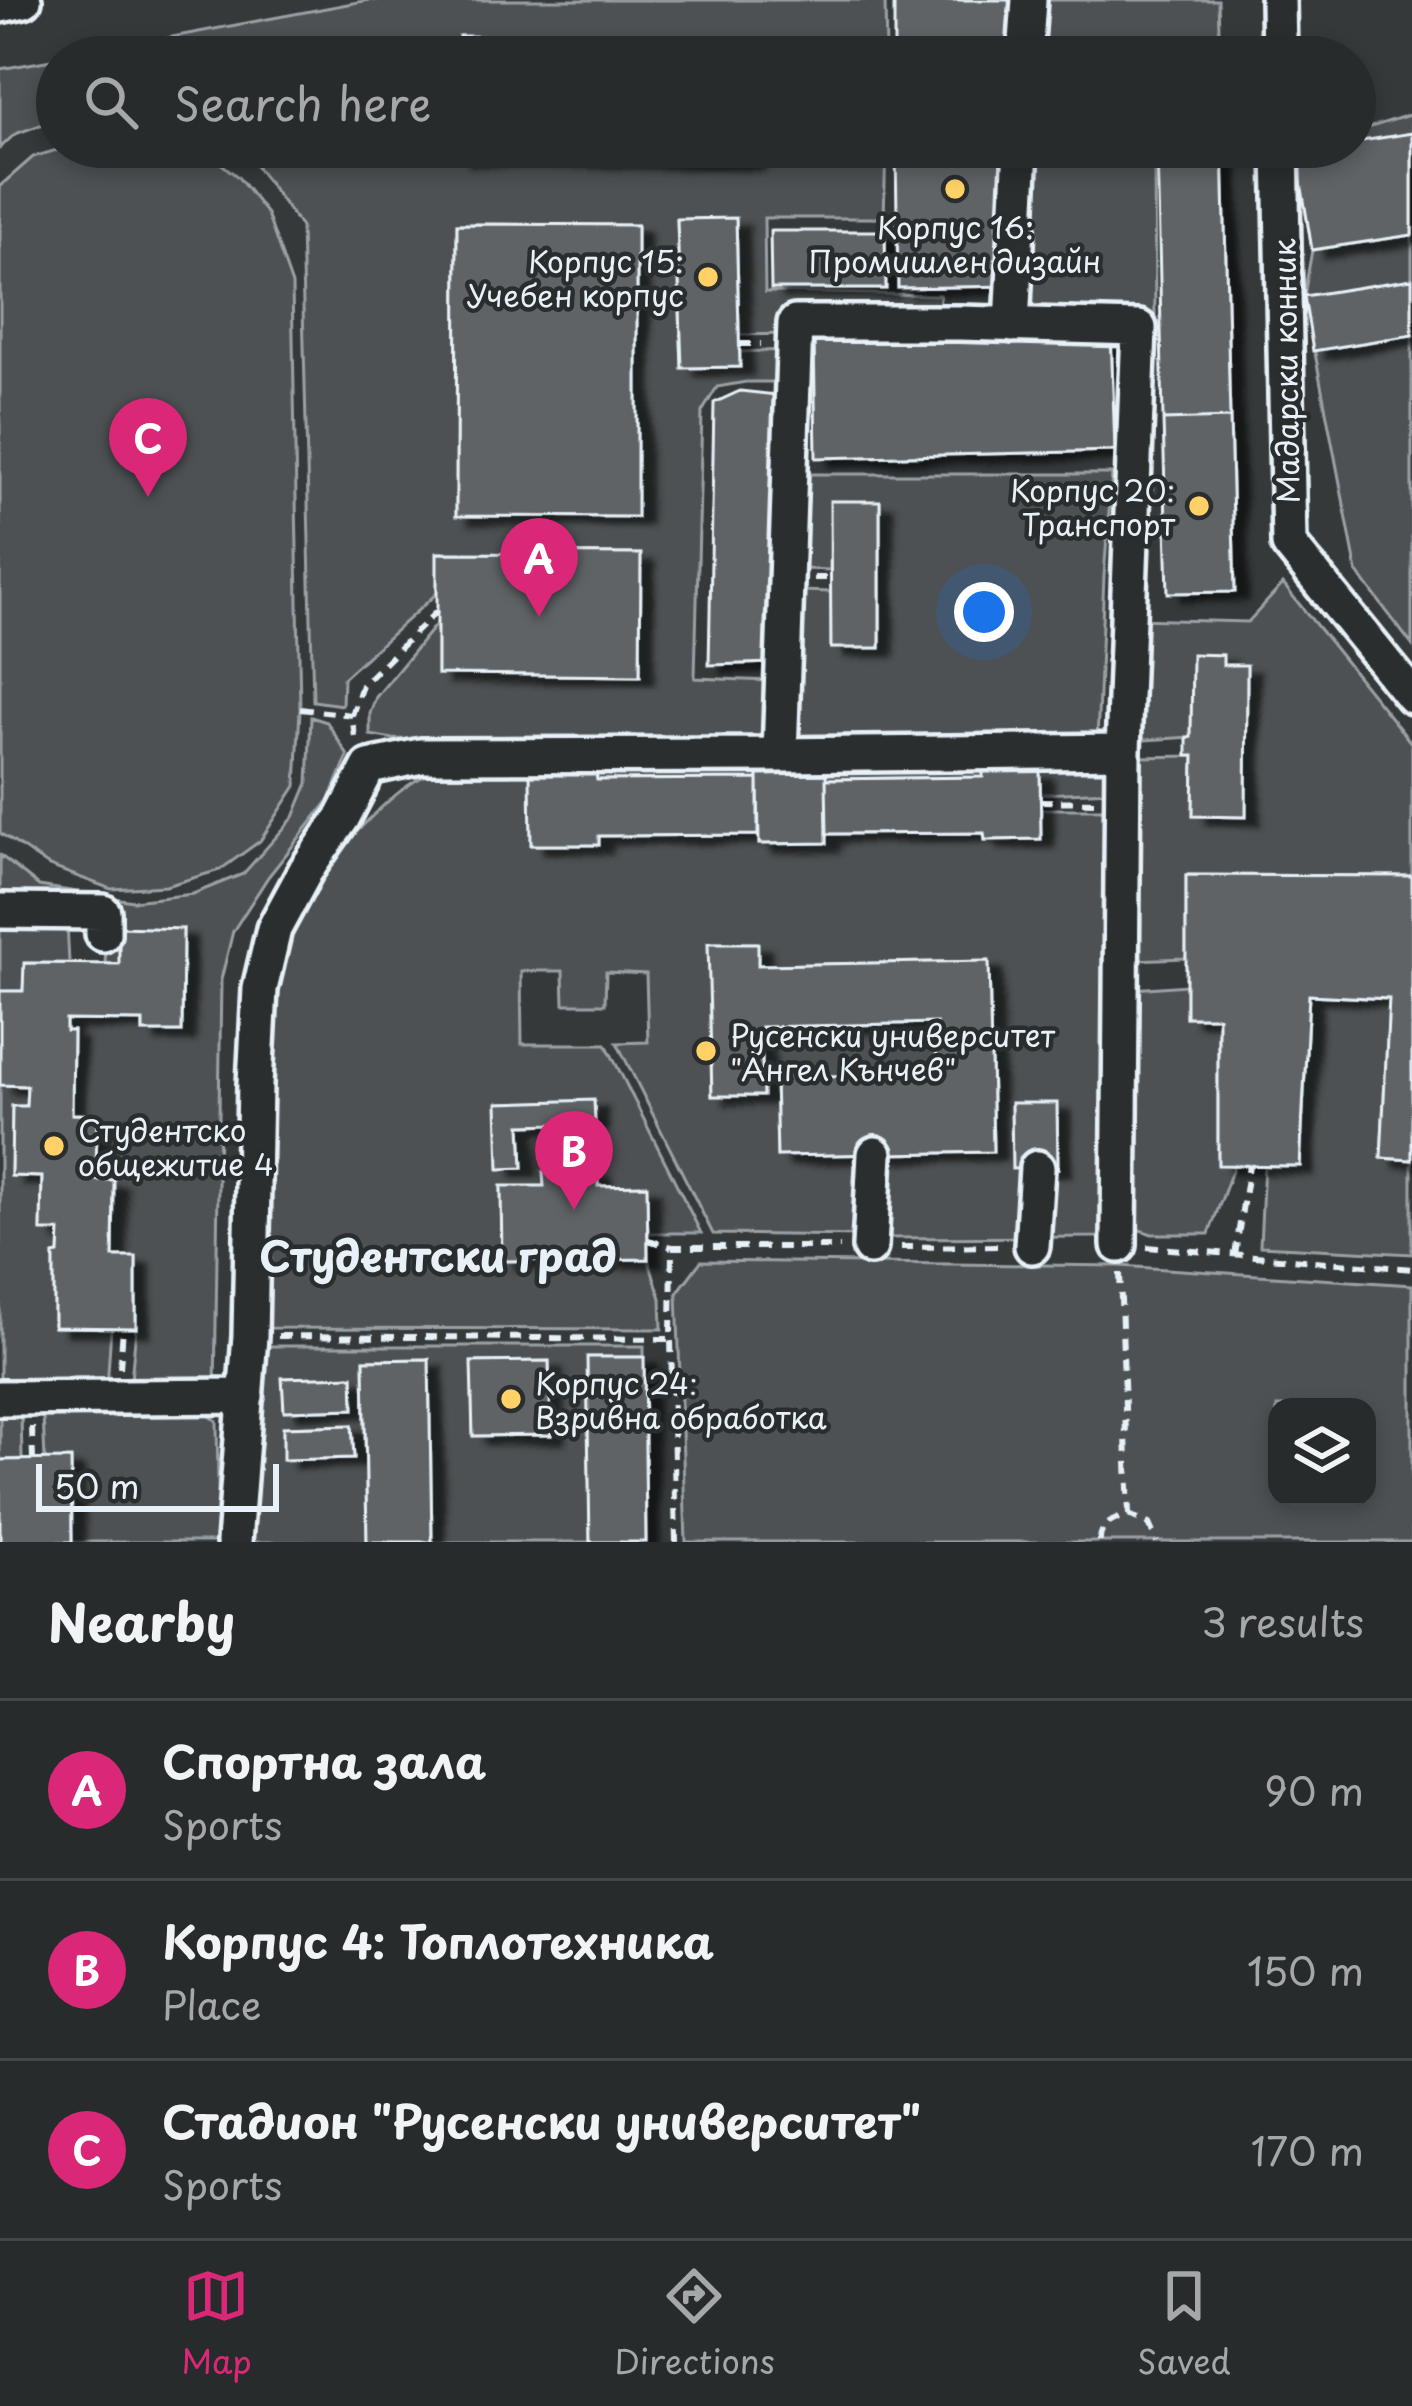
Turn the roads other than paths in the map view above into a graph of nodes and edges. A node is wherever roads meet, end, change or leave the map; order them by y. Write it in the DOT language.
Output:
graph roads {
  1 [pos="24,0"];
  2 [pos="1030,0"];
  3 [pos="1278,0"];
  4 [pos="0,4"];
  5 [pos="1027,36"];
  6 [pos="1279,36"];
  7 [pos="1020,168"];
  8 [pos="1281,168"];
  9 [pos="1012,325"];
  10 [pos="1412,696"];
  11 [pos="1123,751"];
  12 [pos="780,755"];
  13 [pos="0,911"];
  14 [pos="104,934"];
  15 [pos="875,1154"];
  16 [pos="1037,1168"];
  17 [pos="1119,1245"];
  18 [pos="1032,1246"];
  19 [pos="870,1247"];
  20 [pos="246,1396"];
  21 [pos="0,1398"];
  22 [pos="234,1542"];
  1 -- 4 [label="street"];
  2 -- 5 [label="street"];
  3 -- 6 [label="street"];
  7 -- 9 [label="street"];
  8 -- 10 [label="street, Мадарски конник"];
  9 -- 11 [label="street"];
  9 -- 12 [label="street"];
  11 -- 12 [label="street"];
  11 -- 17 [label="street"];
  12 -- 20 [label="street"];
  13 -- 14 [label="street"];
  15 -- 19 [label="street"];
  16 -- 18 [label="street"];
  20 -- 21 [label="street"];
  20 -- 22 [label="street"];
}
